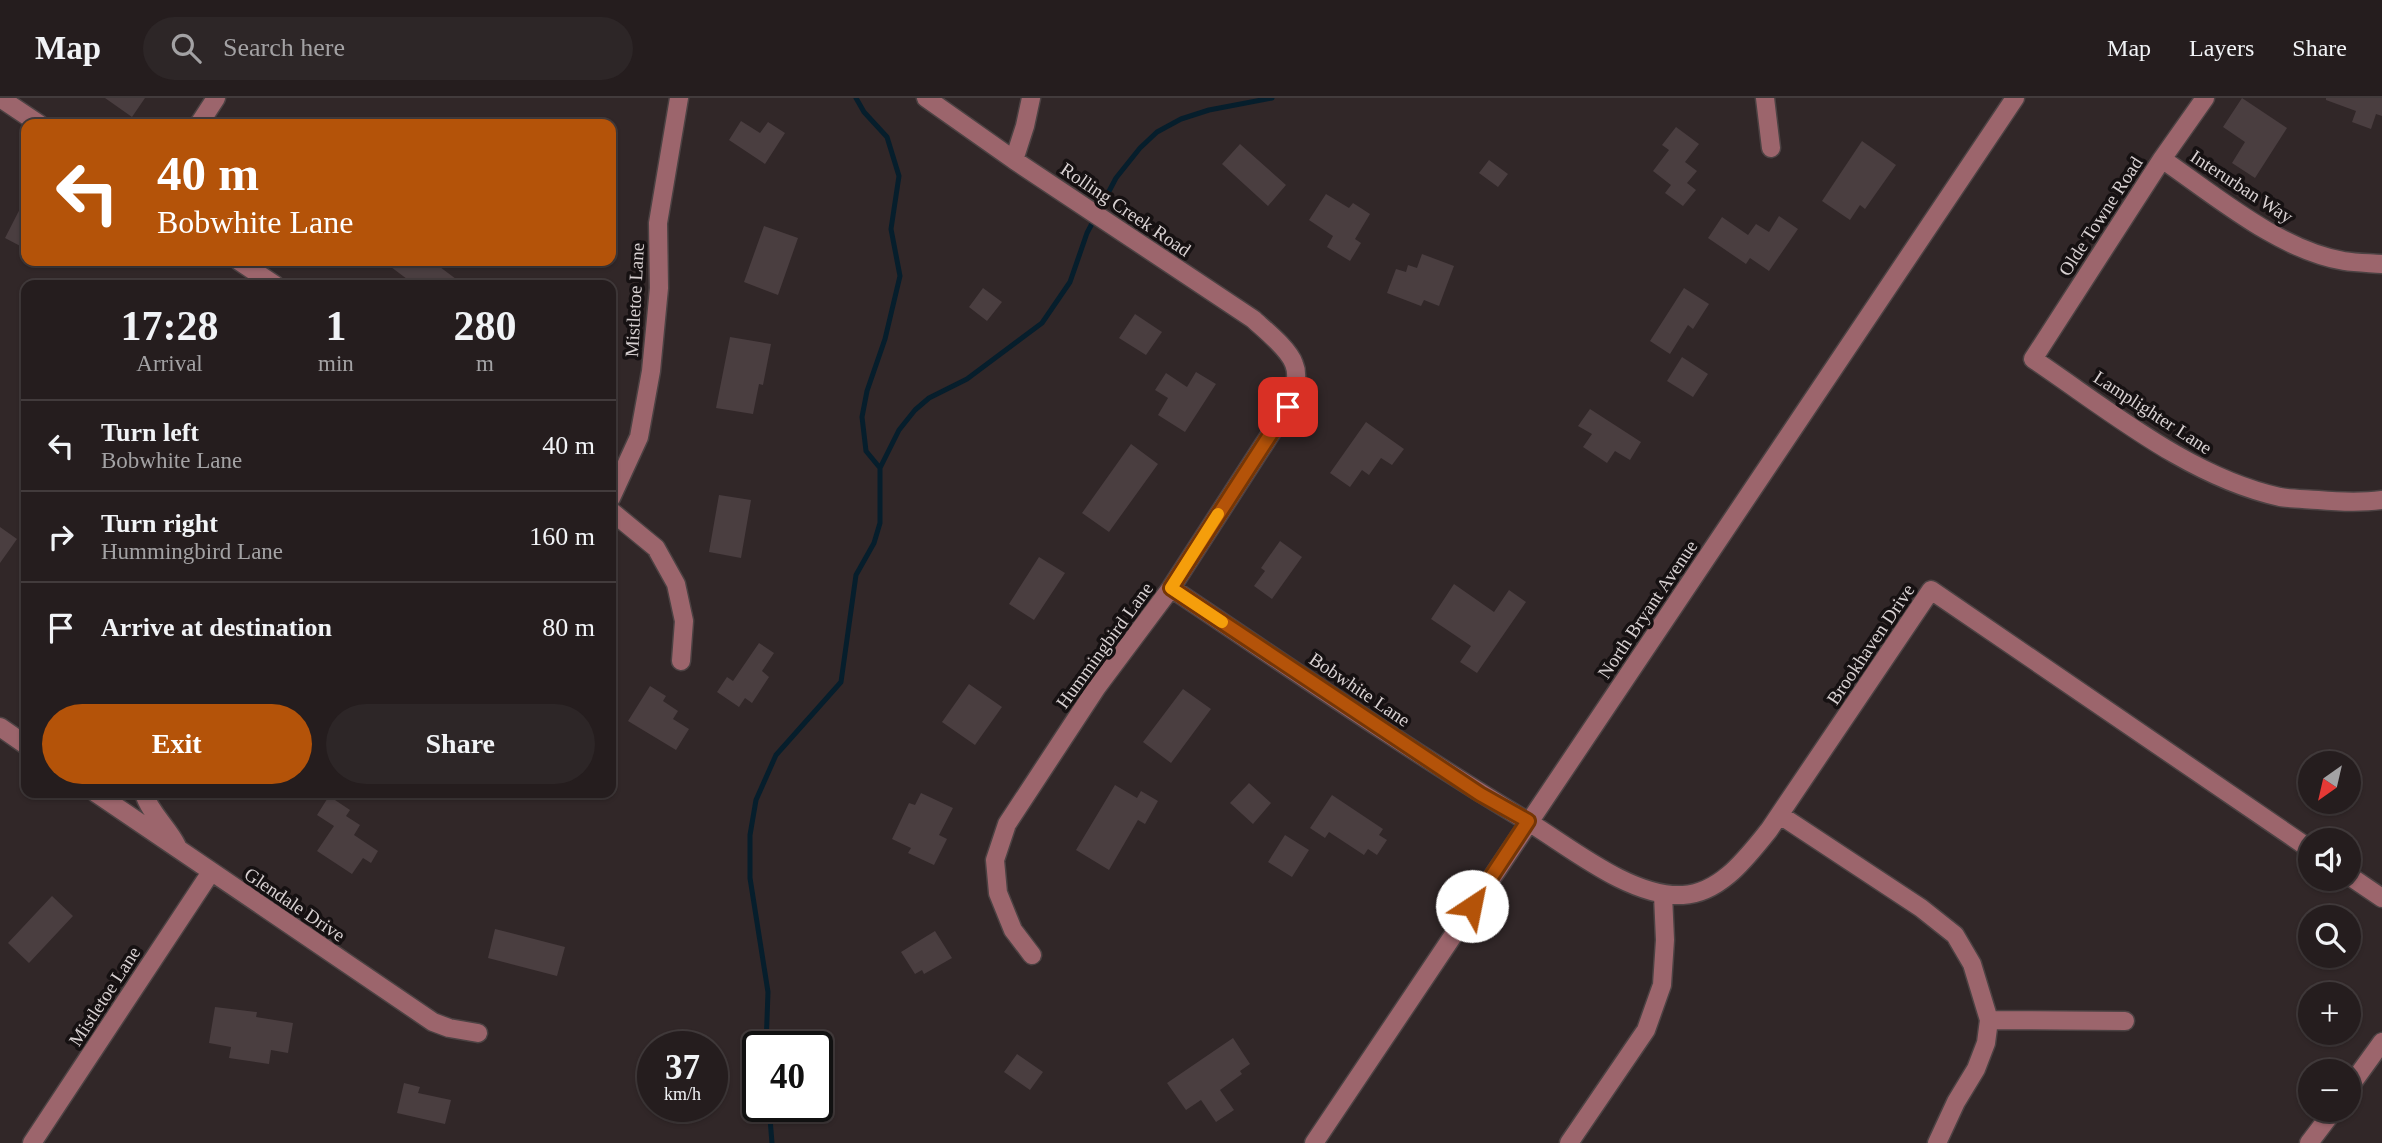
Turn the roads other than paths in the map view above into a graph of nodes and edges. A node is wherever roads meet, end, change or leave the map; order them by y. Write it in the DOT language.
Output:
graph roads {
  1 [pos="1,98"];
  2 [pos="216,98"];
  3 [pos="679,98"];
  4 [pos="926,98"];
  5 [pos="1031,98"];
  6 [pos="1765,98"];
  7 [pos="2015,98"];
  8 [pos="2205,98"];
  9 [pos="32,119"];
  10 [pos="202,119"];
  11 [pos="1771,148"];
  12 [pos="2162,159"];
  13 [pos="1014,160"];
  14 [pos="2382,264"];
  15 [pos="246,266"];
  16 [pos="268,280"];
  17 [pos="2033,359"];
  18 [pos="1294,364"];
  19 [pos="616,487"];
  20 [pos="2382,500"];
  21 [pos="616,515"];
  22 [pos="1171,588"];
  23 [pos="681,661"];
  24 [pos="0,727"];
  25 [pos="21,742"];
  26 [pos="103,798"];
  27 [pos="145,798"];
  28 [pos="1780,815"];
  29 [pos="1528,821"];
  30 [pos="2298,841"];
  31 [pos="179,850"];
  32 [pos="211,872"];
  33 [pos="2361,884"];
  34 [pos="1663,895"];
  35 [pos="2382,898"];
  36 [pos="1032,955"];
  37 [pos="1989,1020"];
  38 [pos="2125,1021"];
  39 [pos="478,1032"];
  40 [pos="2382,1042"];
  41 [pos="2361,1071"];
  42 [pos="2325,1122"];
  43 [pos="32,1143"];
  44 [pos="1314,1143"];
  45 [pos="1569,1143"];
  46 [pos="1937,1143"];
  47 [pos="2309,1143"];
  1 -- 9 [label="street"];
  2 -- 10 [label="street"];
  3 -- 19 [label="street, Mistletoe Lane"];
  4 -- 13 [label="street, Rolling Creek Road"];
  5 -- 13 [label="street"];
  6 -- 11 [label="street"];
  7 -- 29 [label="street, North Bryant Avenue"];
  8 -- 12 [label="street, Olde Towne Road"];
  12 -- 14 [label="street, Interurban Way"];
  12 -- 17 [label="street, Olde Towne Road"];
  13 -- 18 [label="street, Rolling Creek Road"];
  15 -- 16 [label="street"];
  17 -- 20 [label="street, Lamplighter Lane"];
  18 -- 22 [label="street, Hummingbird Lane"];
  21 -- 23 [label="street"];
  22 -- 29 [label="street, Bobwhite Lane"];
  22 -- 36 [label="street, Hummingbird Lane"];
  24 -- 25 [label="street"];
  26 -- 31 [label="street, Glendale Drive"];
  27 -- 31 [label="street"];
  28 -- 30 [label="street, Brookhaven Drive"];
  28 -- 34 [label="street, Brookhaven Drive"];
  28 -- 37 [label="street"];
  29 -- 34 [label="street, Brookhaven Drive"];
  29 -- 44 [label="street, North Bryant Avenue"];
  31 -- 32 [label="street, Glendale Drive"];
  32 -- 39 [label="street, Glendale Drive"];
  32 -- 43 [label="street, Mistletoe Lane"];
  33 -- 35 [label="street"];
  34 -- 45 [label="street"];
  37 -- 38 [label="street"];
  37 -- 46 [label="street"];
  40 -- 41 [label="street"];
  42 -- 47 [label="street"];
}
